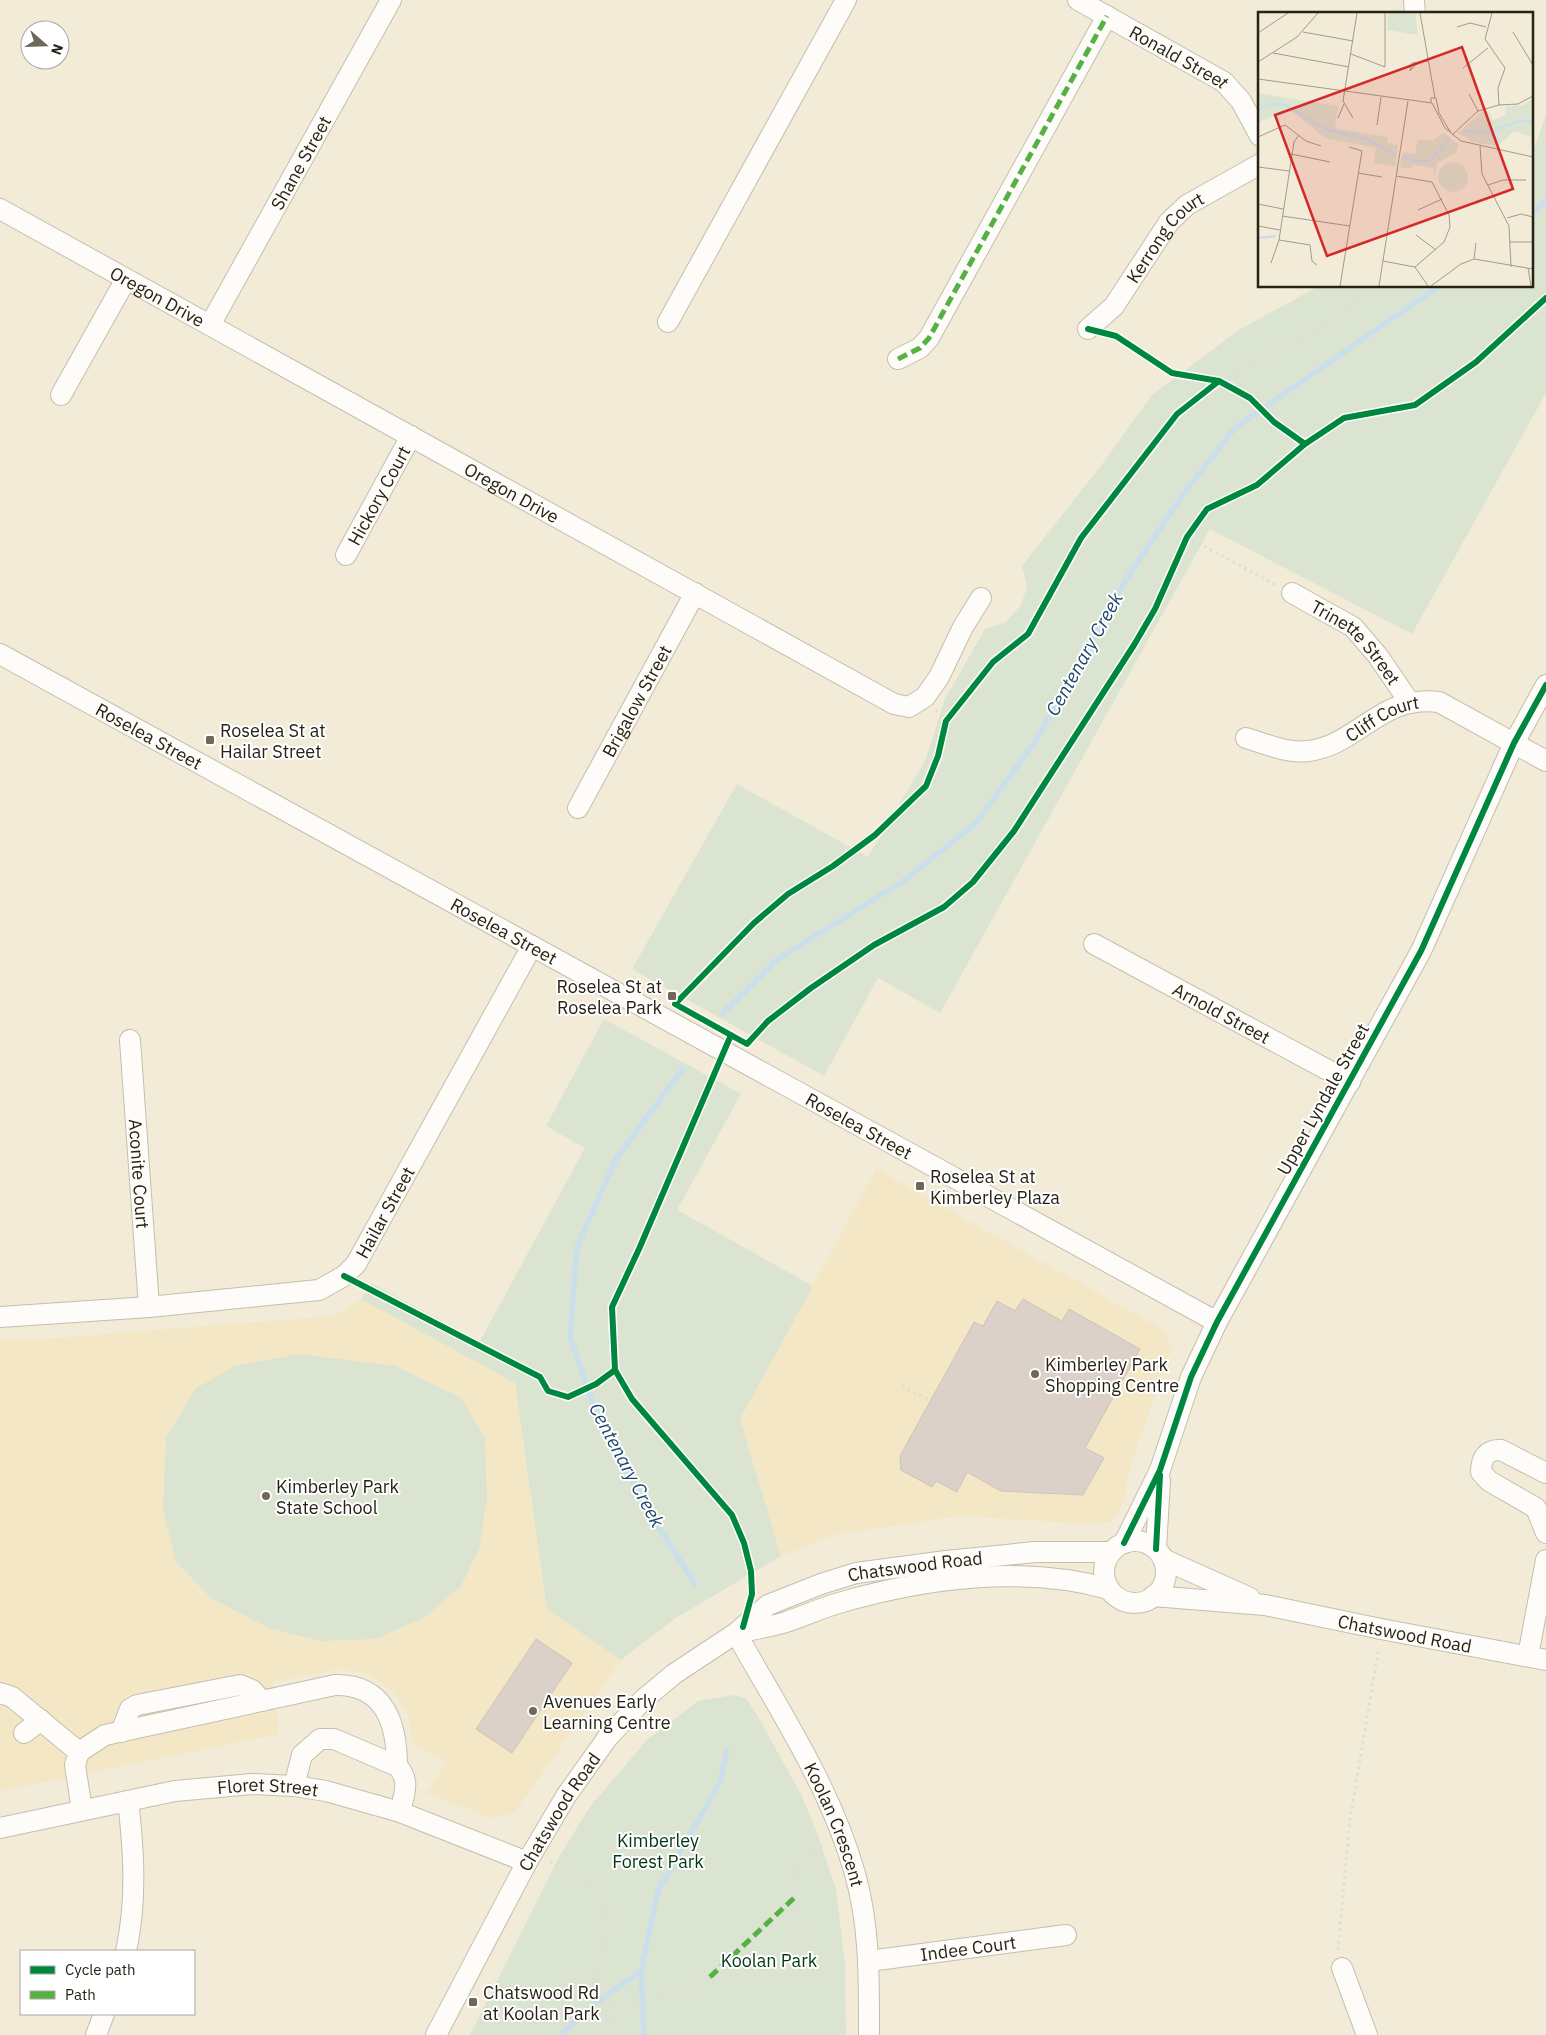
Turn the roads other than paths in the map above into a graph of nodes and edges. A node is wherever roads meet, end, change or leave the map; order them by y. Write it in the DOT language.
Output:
graph roads {
  1 [pos="391,0"];
  2 [pos="846,0"];
  3 [pos="1078,0"];
  4 [pos="1107,16"];
  5 [pos="1258,132"];
  6 [pos="1258,165"];
  7 [pos="0,209"];
  8 [pos="126,279"];
  9 [pos="668,322"];
  10 [pos="210,325"];
  11 [pos="1088,329"];
  12 [pos="898,359"];
  13 [pos="62,395"];
  14 [pos="411,436"];
  15 [pos="346,555"];
  16 [pos="695,593"];
  17 [pos="1292,593"];
  18 [pos="981,598"];
  19 [pos="0,654"];
  20 [pos="1546,685"];
  21 [pos="1410,703"];
  22 [pos="1246,738"];
  23 [pos="1514,743"];
  24 [pos="1546,761"];
  25 [pos="578,808"];
  26 [pos="1094,944"];
  27 [pos="532,946"];
  28 [pos="130,1040"];
  29 [pos="1350,1082"];
  30 [pos="149,1307"];
  31 [pos="0,1317"];
  32 [pos="1217,1322"];
  33 [pos="1160,1470"];
  34 [pos="1546,1473"];
  35 [pos="1546,1533"];
  36 [pos="1117,1547"];
  37 [pos="1159,1554"];
  38 [pos="1546,1560"];
  39 [pos="877,1570"];
  40 [pos="856,1573"];
  41 [pos="1110,1589"];
  42 [pos="873,1595"];
  43 [pos="1153,1596"];
  44 [pos="1265,1605"];
  45 [pos="736,1634"];
  46 [pos="1537,1658"];
  47 [pos="0,1693"];
  48 [pos="41,1720"];
  49 [pos="24,1733"];
  50 [pos="79,1752"];
  51 [pos="397,1766"];
  52 [pos="294,1786"];
  53 [pos="128,1801"];
  54 [pos="82,1810"];
  55 [pos="400,1812"];
  56 [pos="0,1828"];
  57 [pos="528,1862"];
  58 [pos="1066,1935"];
  59 [pos="126,1950"];
  60 [pos="869,1961"];
  61 [pos="1342,1968"];
  62 [pos="104,2015"];
  63 [pos="96,2035"];
  64 [pos="436,2035"];
  65 [pos="869,2035"];
  66 [pos="1367,2035"];
  1 -- 10 [label="street, Shane Street"];
  2 -- 9 [label="street"];
  3 -- 4 [label="street, Ronald Street"];
  4 -- 5 [label="street, Ronald Street"];
  4 -- 12 [label="street"];
  6 -- 11 [label="street, Kerrong Court"];
  7 -- 8 [label="street, Oregon Drive"];
  8 -- 10 [label="street, Oregon Drive"];
  8 -- 13 [label="street"];
  10 -- 14 [label="street, Oregon Drive"];
  14 -- 15 [label="street, Hickory Court"];
  14 -- 16 [label="street, Oregon Drive"];
  16 -- 18 [label="street, Oregon Drive"];
  16 -- 25 [label="street, Brigalow Street"];
  17 -- 21 [label="street, Trinette Street"];
  19 -- 27 [label="street, Roselea Street"];
  20 -- 23 [label="street, Upper Lyndale Street"];
  21 -- 22 [label="street, Cliff Court"];
  21 -- 23 [label="street, Cliff Court"];
  23 -- 24 [label="street"];
  23 -- 29 [label="street, Upper Lyndale Street"];
  26 -- 29 [label="street, Arnold Street"];
  27 -- 30 [label="street, Hailar Street"];
  27 -- 32 [label="street, Roselea Street"];
  28 -- 30 [label="street, Aconite Court"];
  29 -- 32 [label="street, Upper Lyndale Street"];
  30 -- 31 [label="street, Hailar Street"];
  32 -- 33 [label="street, Upper Lyndale Street"];
  33 -- 36 [label="street, Upper Lyndale Street"];
  33 -- 37 [label="street, Upper Lyndale Street"];
  34 -- 35 [label="street"];
  36 -- 37 [label="street"];
  36 -- 39 [label="street, Chatswood Road"];
  36 -- 41 [label="street"];
  37 -- 43 [label="street"];
  37 -- 44 [label="street, Chatswood Road"];
  38 -- 46 [label="street"];
  39 -- 40 [label="street, Chatswood Road"];
  39 -- 42 [label="street"];
  40 -- 42 [label="street"];
  40 -- 45 [label="street, Chatswood Road"];
  41 -- 42 [label="street, Chatswood Road"];
  41 -- 43 [label="street"];
  42 -- 45 [label="street, Chatswood Road"];
  43 -- 44 [label="street, Chatswood Road"];
  44 -- 46 [label="street, Chatswood Road"];
  45 -- 57 [label="street, Chatswood Road"];
  45 -- 60 [label="street, Koolan Crescent"];
  47 -- 48 [label="street"];
  48 -- 49 [label="street"];
  48 -- 50 [label="street"];
  50 -- 51 [label="street"];
  50 -- 54 [label="street"];
  51 -- 52 [label="street"];
  51 -- 55 [label="street"];
  52 -- 53 [label="street, Floret Street"];
  52 -- 55 [label="street, Floret Street"];
  53 -- 54 [label="street, Floret Street"];
  53 -- 59 [label="street"];
  54 -- 56 [label="street, Floret Street"];
  55 -- 57 [label="street, Floret Street"];
  57 -- 64 [label="street, Chatswood Road"];
  58 -- 60 [label="street, Indee Court"];
  60 -- 65 [label="street, Koolan Crescent"];
  61 -- 66 [label="street"];
  62 -- 63 [label="street"];
}
